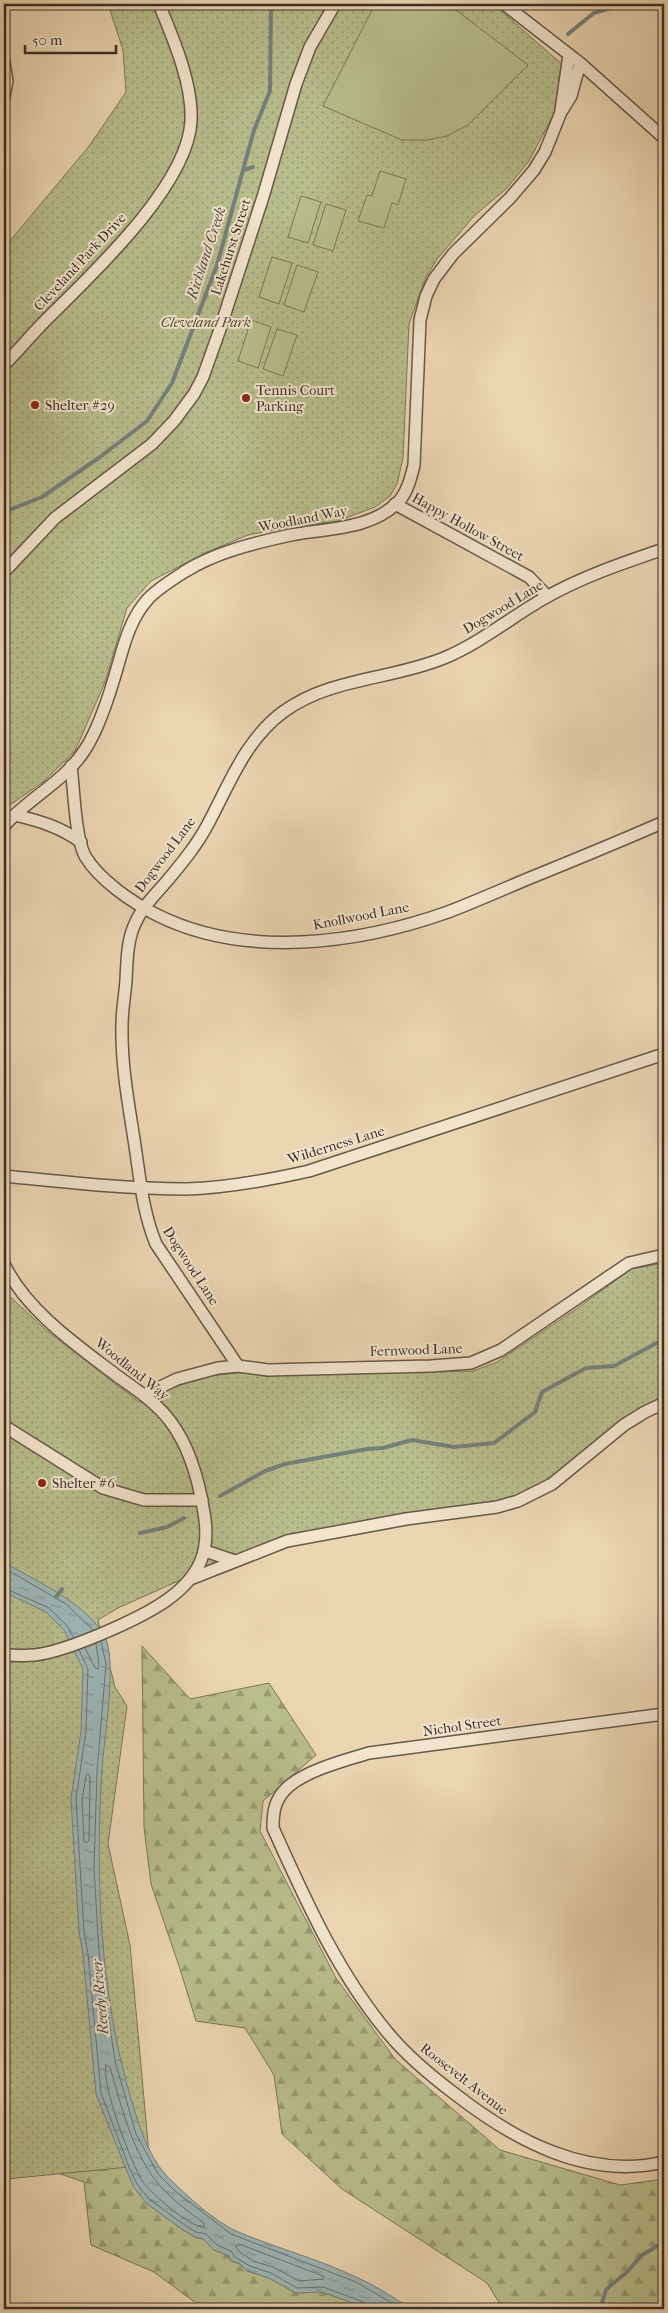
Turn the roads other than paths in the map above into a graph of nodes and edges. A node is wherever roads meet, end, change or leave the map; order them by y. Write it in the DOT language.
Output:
graph roads {
  1 [pos="159,4"];
  2 [pos="335,4"];
  3 [pos="504,4"];
  4 [pos="568,55"];
  5 [pos="4,62"];
  6 [pos="580,63"];
  7 [pos="4,97"];
  8 [pos="561,112"];
  9 [pos="664,138"];
  10 [pos="6,363"];
  11 [pos="396,504"];
  12 [pos="664,549"];
  13 [pos="4,572"];
  14 [pos="547,596"];
  15 [pos="71,766"];
  16 [pos="15,815"];
  17 [pos="664,822"];
  18 [pos="4,826"];
  19 [pos="80,842"];
  20 [pos="144,908"];
  21 [pos="664,1054"];
  22 [pos="4,1176"];
  23 [pos="141,1188"];
  24 [pos="664,1255"];
  25 [pos="4,1264"];
  26 [pos="238,1366"];
  27 [pos="144,1395"];
  28 [pos="664,1403"];
  29 [pos="4,1426"];
  30 [pos="202,1500"];
  31 [pos="205,1551"];
  32 [pos="235,1561"];
  33 [pos="192,1578"];
  34 [pos="4,1655"];
  35 [pos="664,1714"];
  36 [pos="277,1801"];
  37 [pos="664,2162"];
  1 -- 10 [label="street, Cleveland Park Drive"];
  2 -- 13 [label="street, Lakehurst Street"];
  3 -- 4 [label="street"];
  4 -- 6 [label="street"];
  4 -- 8 [label="street, Woodland Way"];
  5 -- 7 [label="street"];
  6 -- 8 [label="street, Woodland Way"];
  6 -- 9 [label="street"];
  8 -- 11 [label="street, Woodland Way"];
  11 -- 14 [label="street, Happy Hollow Street"];
  11 -- 15 [label="street, Woodland Way"];
  12 -- 14 [label="street, Dogwood Lane"];
  14 -- 20 [label="street, Dogwood Lane"];
  15 -- 16 [label="street, Woodland Way"];
  15 -- 19 [label="street, Knollwood Lane"];
  16 -- 18 [label="street, Woodland Way"];
  16 -- 19 [label="street, Knollwood Lane"];
  17 -- 20 [label="street, Knollwood Lane"];
  19 -- 20 [label="street, Knollwood Lane"];
  20 -- 23 [label="street, Dogwood Lane"];
  21 -- 23 [label="street, Wilderness Lane"];
  22 -- 23 [label="street, Wilderness Lane"];
  23 -- 26 [label="street, Dogwood Lane"];
  24 -- 26 [label="street, Fernwood Lane"];
  25 -- 27 [label="street, Woodland Way"];
  26 -- 27 [label="street, Fernwood Lane"];
  27 -- 30 [label="street, Woodland Way"];
  28 -- 32 [label="street"];
  29 -- 30 [label="street"];
  30 -- 31 [label="street, Woodland Way"];
  31 -- 32 [label="street"];
  31 -- 33 [label="street, Woodland Way"];
  32 -- 33 [label="street"];
  33 -- 34 [label="street, Woodland Way"];
  35 -- 36 [label="street, Nichol Street"];
  36 -- 37 [label="street, Roosevelt Avenue"];
}
